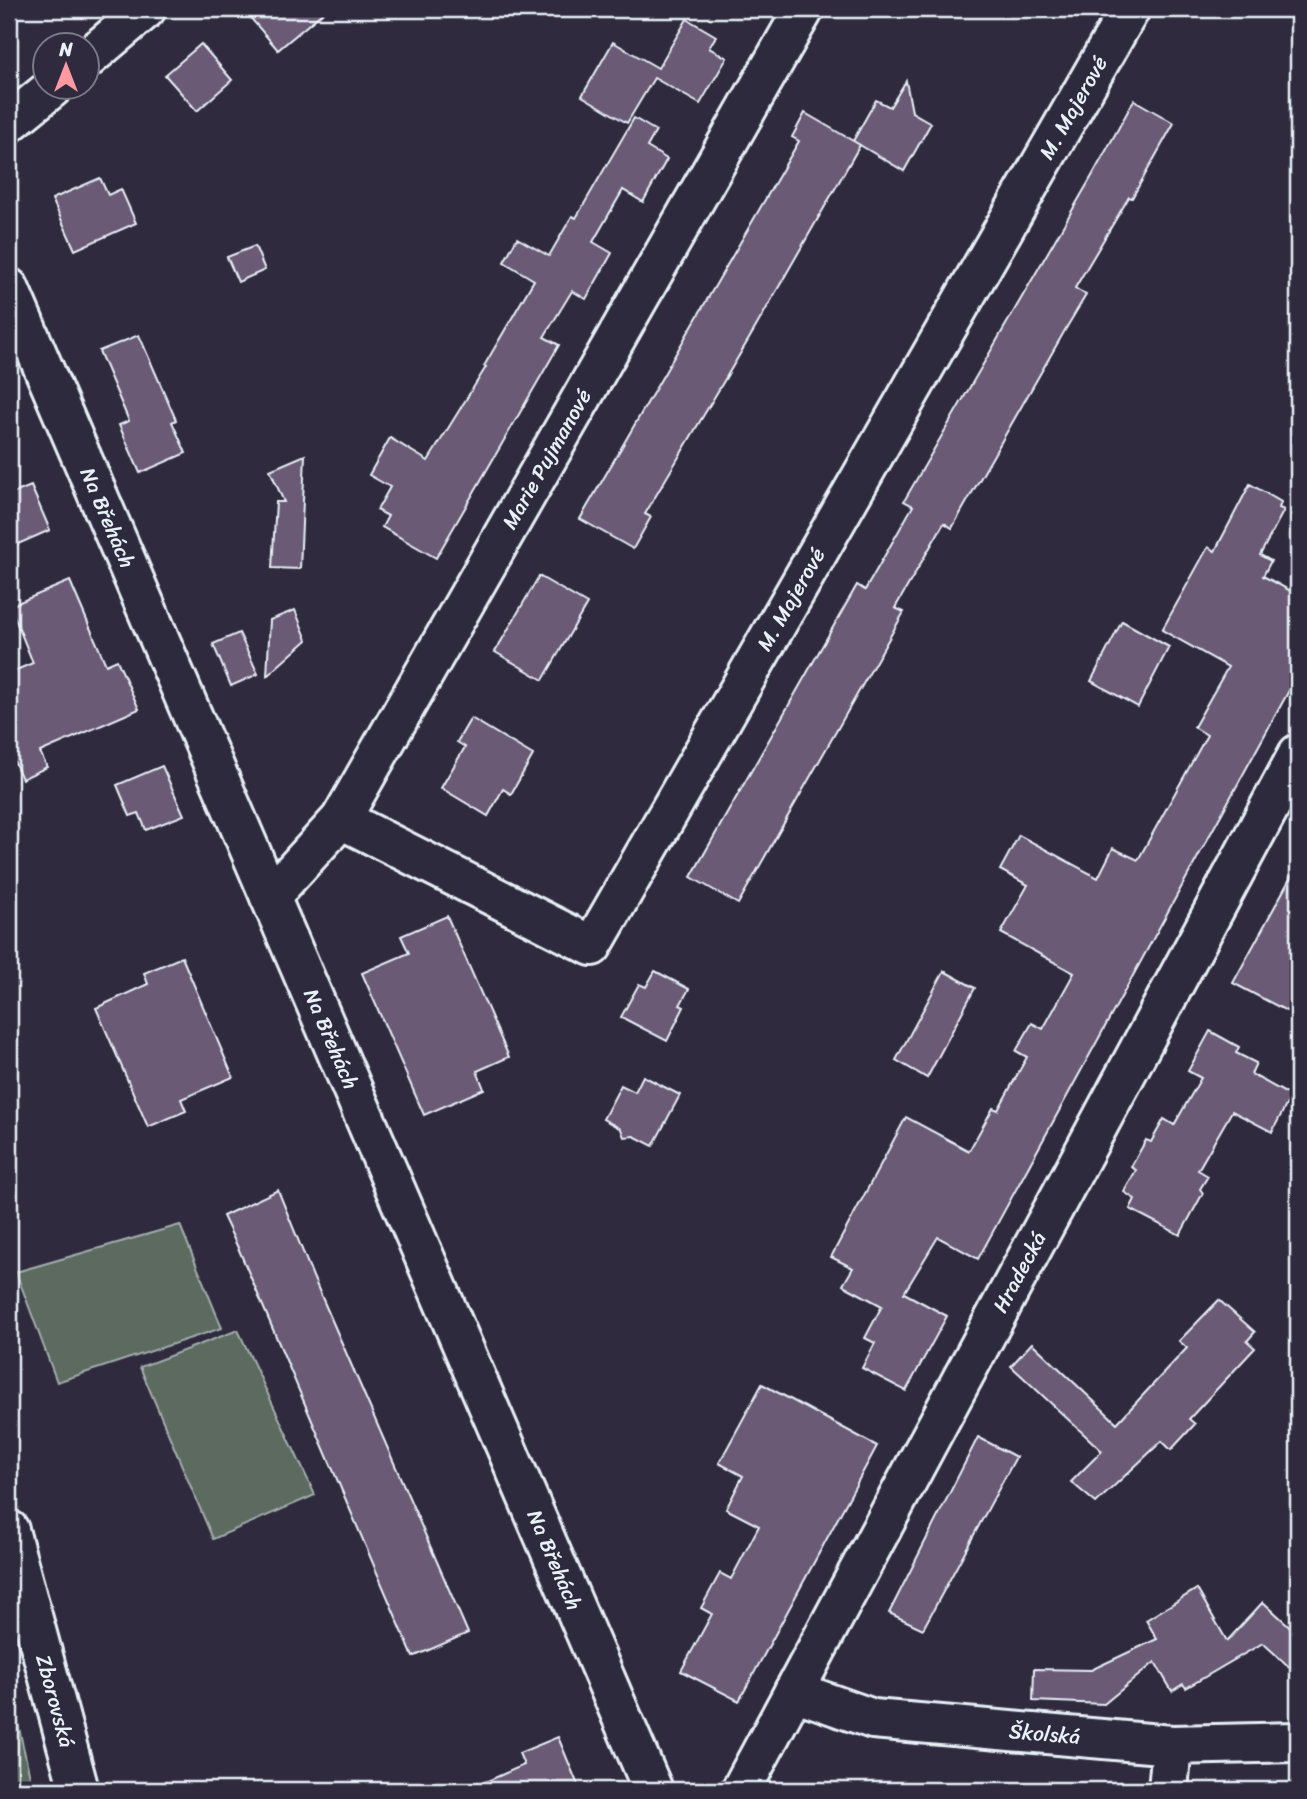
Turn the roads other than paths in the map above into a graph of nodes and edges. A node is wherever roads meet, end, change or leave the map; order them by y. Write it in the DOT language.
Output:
graph roads {
  1 [pos="146,9"];
  2 [pos="804,9"];
  3 [pos="1130,9"];
  4 [pos="102,46"];
  5 [pos="35,102"];
  6 [pos="9,123"];
  7 [pos="9,288"];
  8 [pos="1298,754"];
  9 [pos="341,819"];
  10 [pos="270,897"];
  11 [pos="9,1530"];
  12 [pos="794,1691"];
  13 [pos="1298,1742"];
  14 [pos="1172,1745"];
  15 [pos="79,1790"];
  16 [pos="653,1790"];
  17 [pos="741,1790"];
  18 [pos="1168,1790"];
  1 -- 4 [label="street"];
  2 -- 9 [label="street, Marie Pujmanové"];
  3 -- 9 [label="street, M. Majerové"];
  5 -- 6 [label="street"];
  7 -- 10 [label="street, Na Břehách"];
  8 -- 12 [label="street, Hradecká"];
  9 -- 10 [label="street, Marie Pujmanové"];
  10 -- 16 [label="street, Na Břehách"];
  11 -- 15 [label="street, Zborovská"];
  12 -- 14 [label="street, Školská"];
  12 -- 17 [label="street, Hradecká"];
  13 -- 14 [label="street, Školská"];
  14 -- 18 [label="street"];
}
